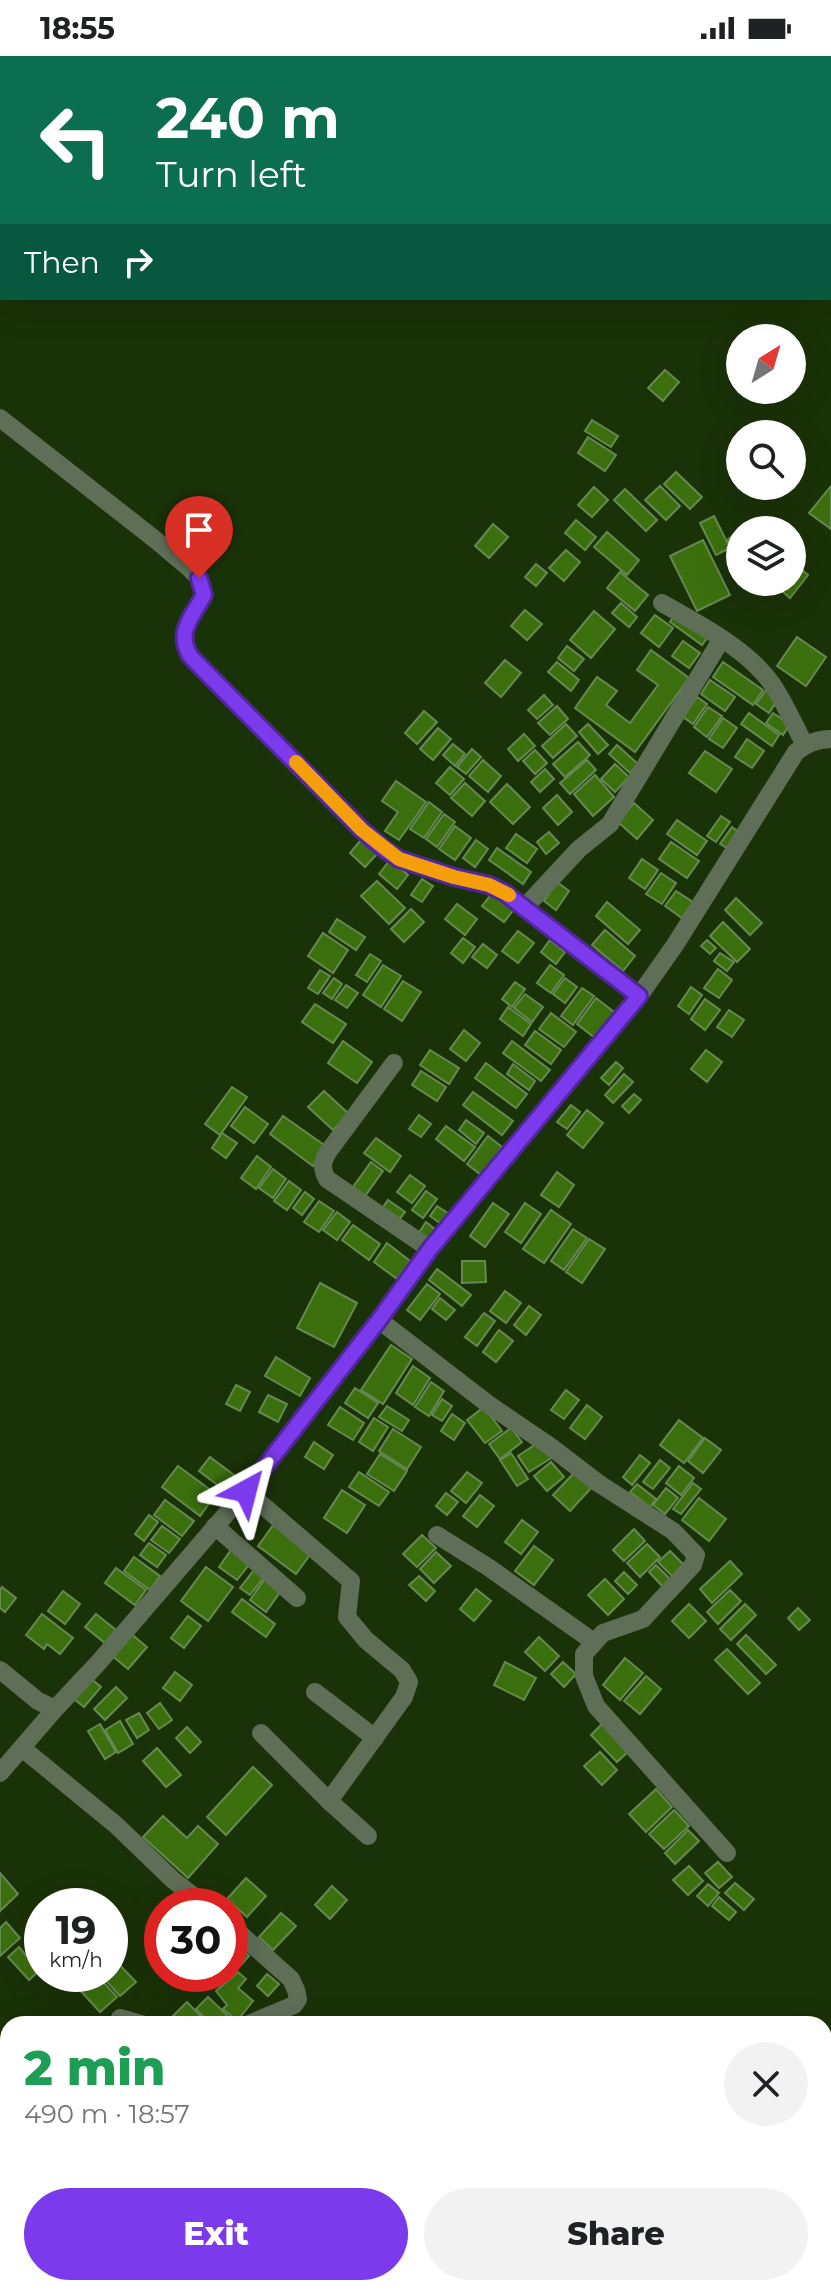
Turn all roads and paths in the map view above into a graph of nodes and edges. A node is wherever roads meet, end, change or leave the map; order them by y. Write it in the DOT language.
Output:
graph roads {
  1 [pos="0,418"];
  2 [pos="662,603"];
  3 [pos="721,640"];
  4 [pos="831,739"];
  5 [pos="805,745"];
  6 [pos="525,907"];
  7 [pos="639,996"];
  8 [pos="394,1063"];
  9 [pos="430,1249"];
  10 [pos="379,1320"];
  11 [pos="246,1491"];
  12 [pos="215,1526"];
  13 [pos="437,1535"];
  14 [pos="297,1598"];
  15 [pos="594,1642"];
  16 [pos="0,1670"];
  17 [pos="315,1692"];
  18 [pos="55,1709"];
  19 [pos="261,1733"];
  20 [pos="375,1738"];
  21 [pos="22,1748"];
  22 [pos="0,1773"];
  23 [pos="329,1801"];
  24 [pos="368,1836"];
  25 [pos="727,1853"];
  26 [pos="183,1888"];
  27 [pos="248,1941"];
  28 [pos="268,2016"];
  1 -- 6 [label="street"];
  2 -- 3 [label="street"];
  3 -- 5 [label="street"];
  3 -- 6 [label="street"];
  4 -- 5 [label="street"];
  5 -- 7 [label="street"];
  6 -- 7 [label="street"];
  7 -- 9 [label="street"];
  8 -- 9 [label="street"];
  9 -- 10 [label="street"];
  10 -- 11 [label="street"];
  10 -- 15 [label="street"];
  11 -- 12 [label="street"];
  11 -- 20 [label="street"];
  12 -- 14 [label="street"];
  12 -- 18 [label="street"];
  13 -- 15 [label="street"];
  15 -- 25 [label="street"];
  16 -- 18 [label="street"];
  17 -- 20 [label="street"];
  18 -- 21 [label="street"];
  19 -- 23 [label="street"];
  20 -- 23 [label="street"];
  21 -- 22 [label="street"];
  21 -- 26 [label="street"];
  23 -- 24 [label="street"];
  27 -- 28 [label="street"];
}
